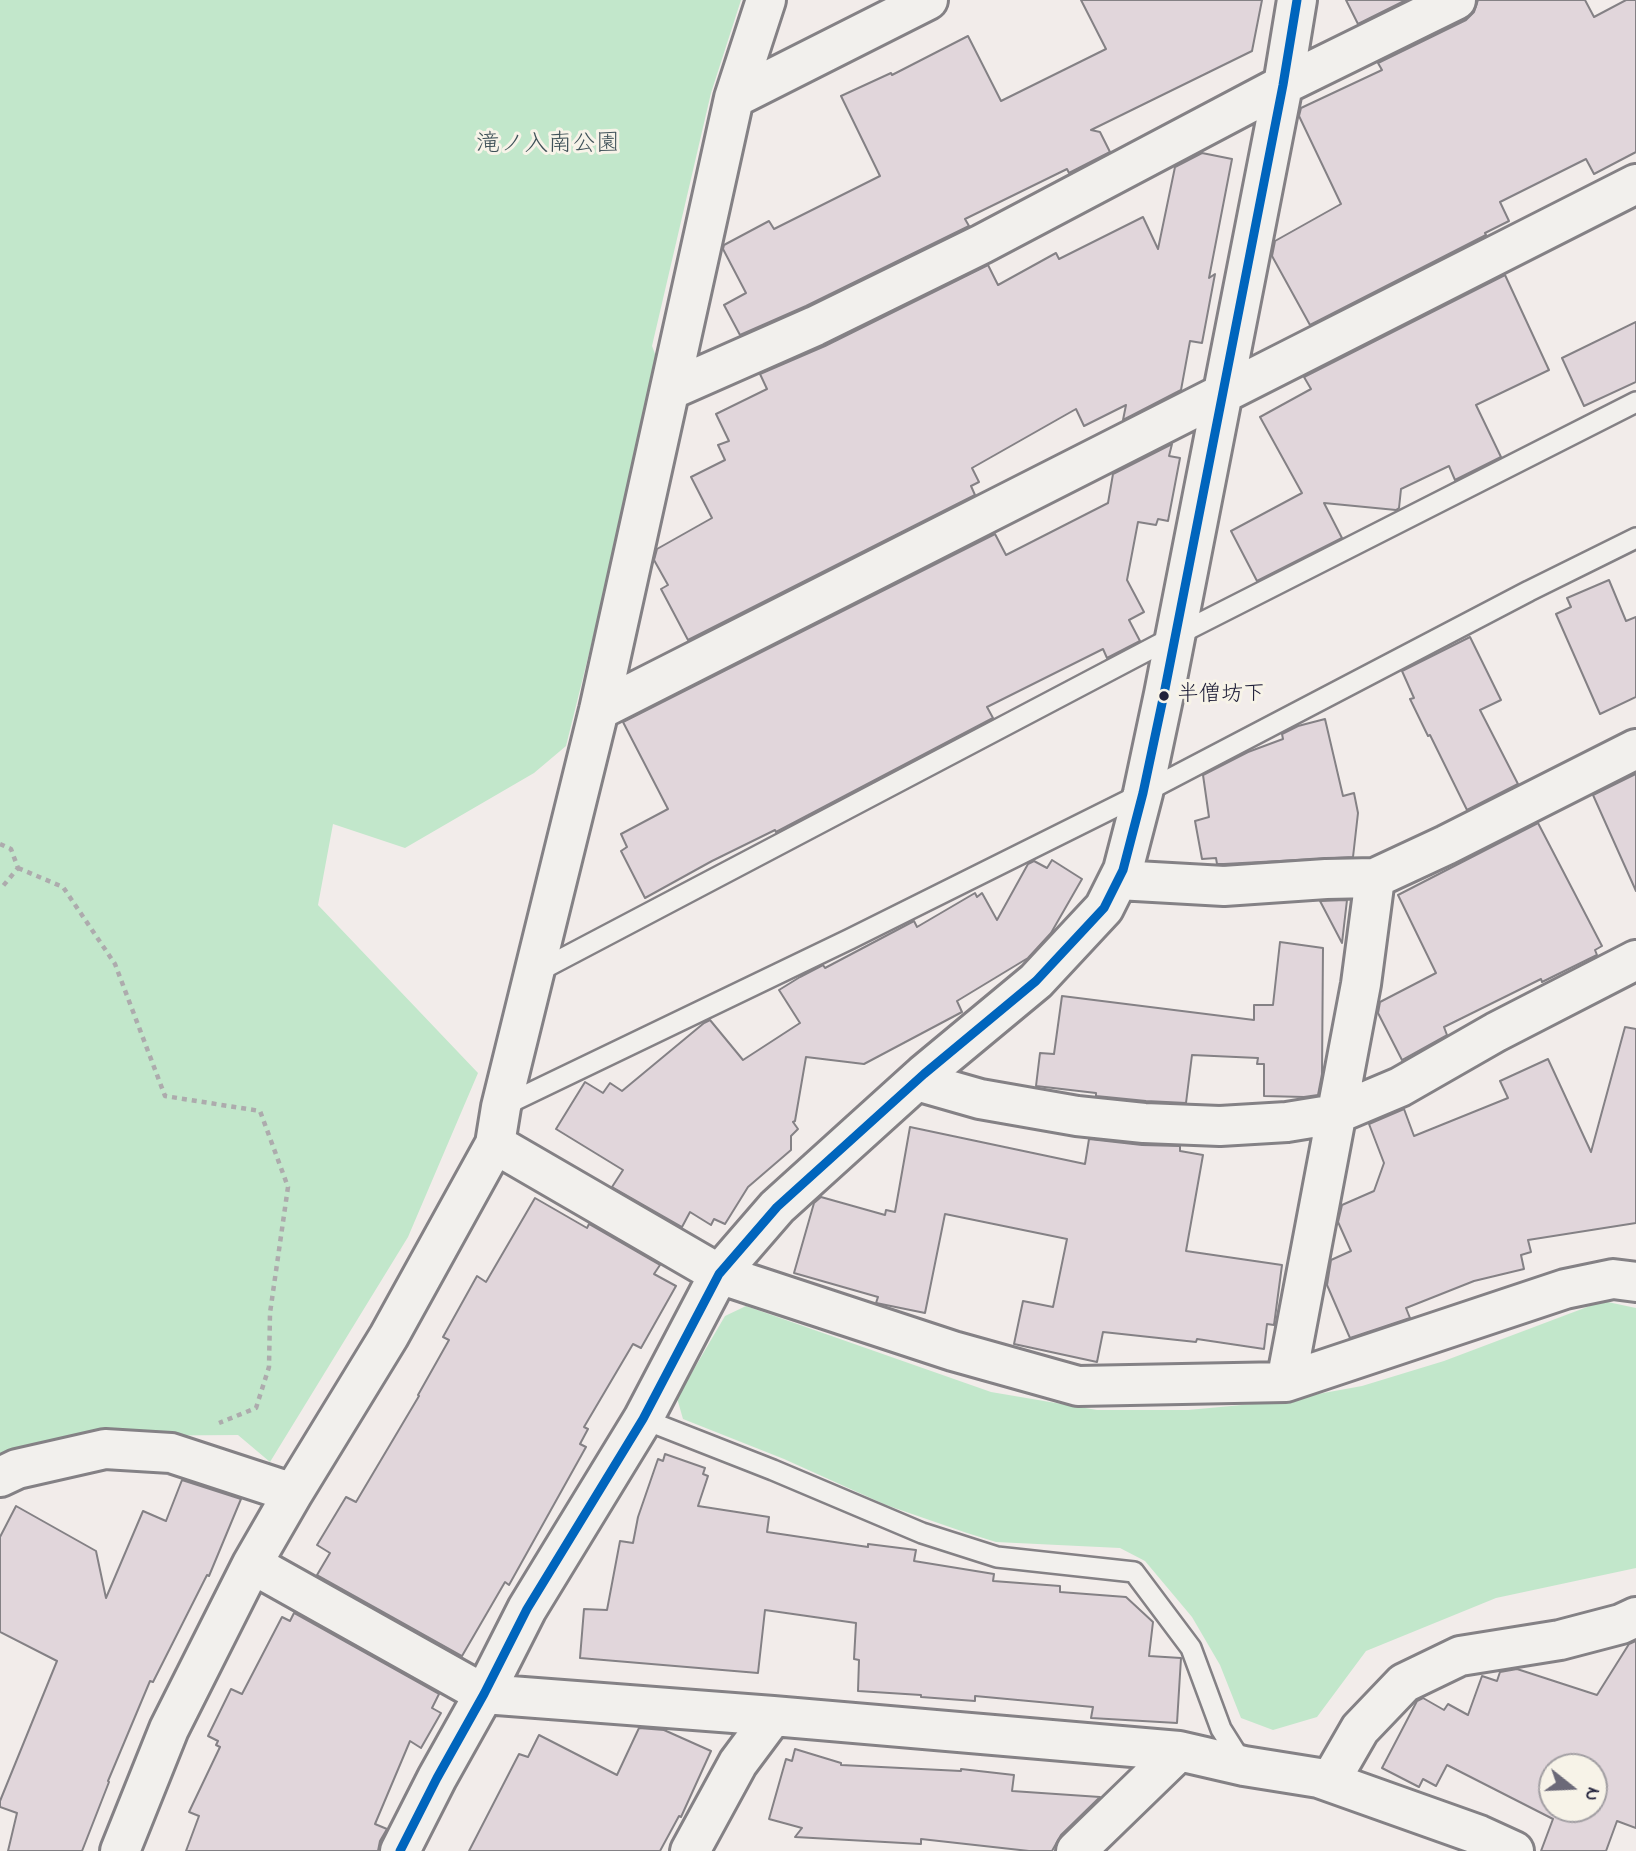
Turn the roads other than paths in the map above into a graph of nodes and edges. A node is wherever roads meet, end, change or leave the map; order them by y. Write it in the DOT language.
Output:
graph roads {
  1 [pos="766,0"];
  2 [pos="928,0"];
  3 [pos="1297,0"];
  4 [pos="1456,0"];
  5 [pos="1283,85"];
  6 [pos="734,98"];
  7 [pos="1636,184"];
  8 [pos="670,390"];
  9 [pos="1222,394"];
  10 [pos="1636,402"];
  11 [pos="1636,538"];
  12 [pos="1175,636"];
  13 [pos="599,710"];
  14 [pos="1636,749"];
  15 [pos="1143,793"];
  16 [pos="1375,878"];
  17 [pos="1118,880"];
  18 [pos="1636,960"];
  19 [pos="535,973"];
  20 [pos="917,1081"];
  21 [pos="501,1107"];
  22 [pos="1336,1114"];
  23 [pos="495,1144"];
  24 [pos="719,1274"];
  25 [pos="1636,1282"];
  26 [pos="1286,1382"];
  27 [pos="643,1419"];
  28 [pos="0,1478"];
  29 [pos="293,1493"];
  30 [pos="252,1564"];
  31 [pos="1636,1617"];
  32 [pos="484,1693"];
  33 [pos="773,1716"];
  34 [pos="1179,1751"];
  35 [pos="1244,1766"];
  36 [pos="1329,1781"];
  37 [pos="1470,1843"];
  38 [pos="120,1851"];
  39 [pos="400,1851"];
  40 [pos="690,1851"];
  41 [pos="1076,1851"];
  42 [pos="1514,1851"];
  1 -- 6 [label="street"];
  2 -- 6 [label="street"];
  3 -- 5 [label="street"];
  4 -- 5 [label="street"];
  5 -- 8 [label="street"];
  5 -- 9 [label="street"];
  6 -- 8 [label="street"];
  7 -- 9 [label="street"];
  8 -- 13 [label="street"];
  9 -- 12 [label="street"];
  9 -- 13 [label="street"];
  10 -- 12 [label="lane"];
  11 -- 15 [label="lane"];
  12 -- 15 [label="street"];
  12 -- 19 [label="lane"];
  13 -- 19 [label="street"];
  14 -- 16 [label="street"];
  15 -- 17 [label="street"];
  15 -- 21 [label="lane"];
  16 -- 17 [label="street"];
  16 -- 22 [label="street"];
  17 -- 20 [label="street"];
  18 -- 22 [label="street"];
  19 -- 21 [label="street"];
  20 -- 22 [label="street"];
  20 -- 24 [label="street"];
  21 -- 23 [label="street"];
  22 -- 26 [label="street"];
  23 -- 24 [label="street"];
  23 -- 29 [label="street"];
  24 -- 26 [label="street"];
  24 -- 27 [label="street"];
  25 -- 26 [label="street"];
  27 -- 32 [label="street"];
  27 -- 35 [label="lane"];
  28 -- 29 [label="street"];
  29 -- 30 [label="street"];
  30 -- 32 [label="street"];
  30 -- 38 [label="street"];
  31 -- 36 [label="street"];
  32 -- 33 [label="street"];
  32 -- 39 [label="street"];
  33 -- 34 [label="street"];
  33 -- 40 [label="street"];
  34 -- 35 [label="street"];
  34 -- 41 [label="street"];
  35 -- 36 [label="street"];
  36 -- 37 [label="street"];
  37 -- 42 [label="street"];
}
